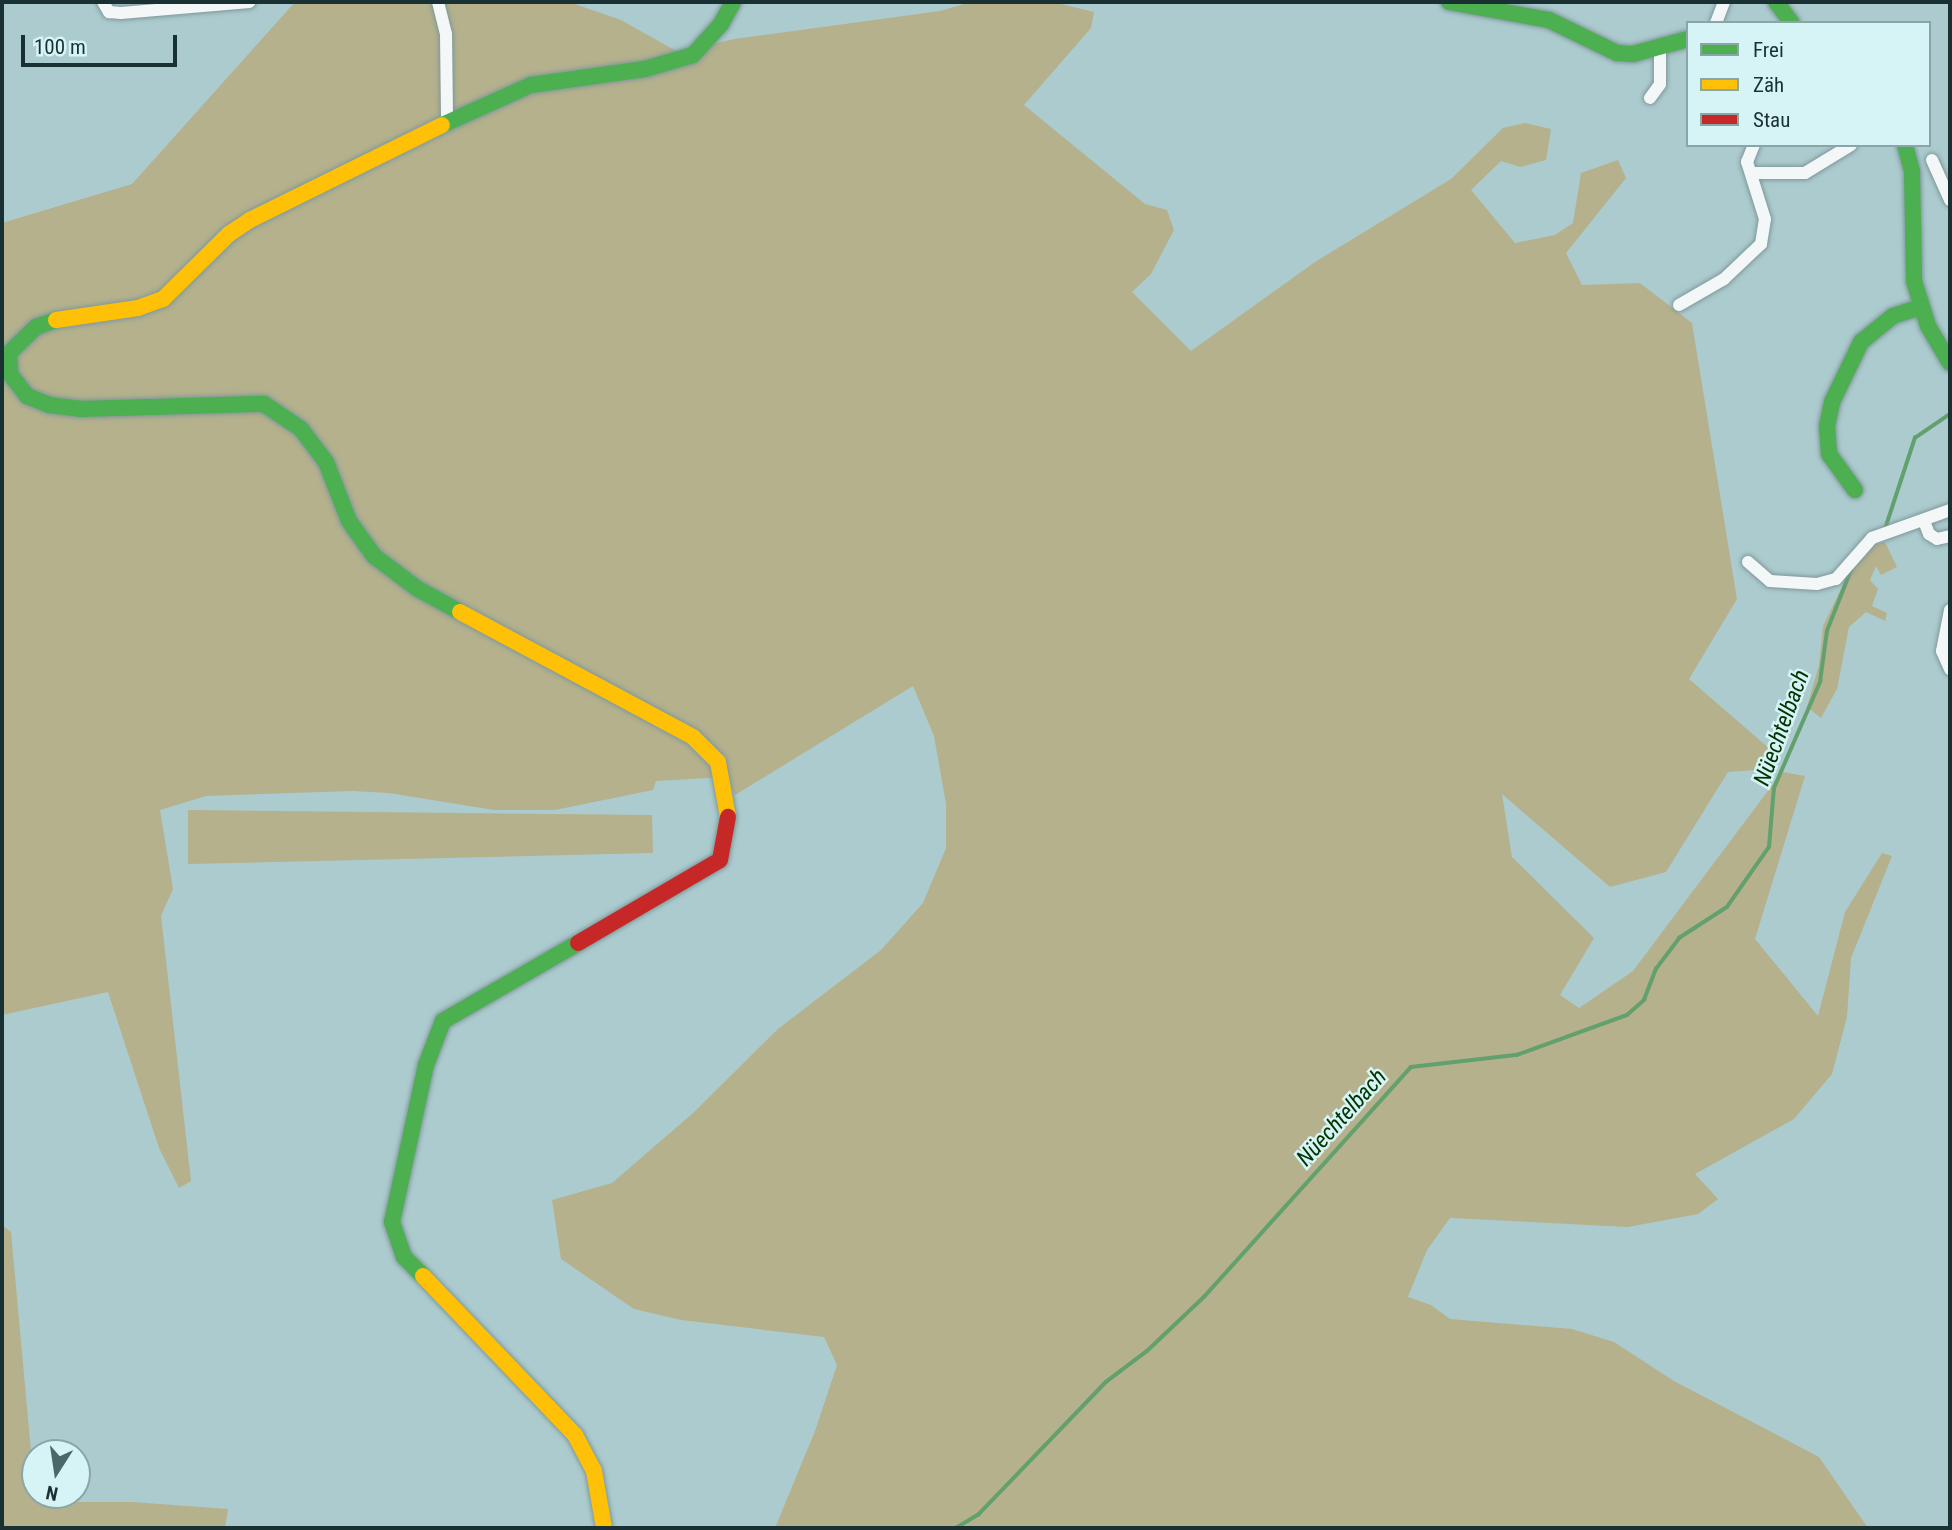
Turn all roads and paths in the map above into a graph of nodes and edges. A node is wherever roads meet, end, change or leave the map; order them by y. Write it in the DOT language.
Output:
graph roads {
  1 [pos="103,2"];
  2 [pos="250,2"];
  3 [pos="438,2"];
  4 [pos="733,2"];
  5 [pos="1449,2"];
  6 [pos="1724,2"];
  7 [pos="1776,2"];
  8 [pos="1717,21"];
  9 [pos="1790,21"];
  10 [pos="1686,39"];
  11 [pos="1660,45"];
  12 [pos="1650,98"];
  13 [pos="447,121"];
  14 [pos="1753,147"];
  15 [pos="1848,147"];
  16 [pos="1906,147"];
  17 [pos="1932,160"];
  18 [pos="1751,173"];
  19 [pos="1950,200"];
  20 [pos="1679,305"];
  21 [pos="1920,307"];
  22 [pos="1950,363"];
  23 [pos="1855,490"];
  24 [pos="1950,510"];
  25 [pos="1924,521"];
  26 [pos="1950,536"];
  27 [pos="1748,562"];
  28 [pos="1950,610"];
  29 [pos="1950,669"];
  30 [pos="604,1528"];
  1 -- 2 [label="street"];
  3 -- 13 [label="street"];
  4 -- 13 [label="street"];
  5 -- 11 [label="street"];
  6 -- 8 [label="street"];
  7 -- 9 [label="street"];
  10 -- 11 [label="street"];
  11 -- 12 [label="street"];
  13 -- 30 [label="street"];
  14 -- 18 [label="street"];
  15 -- 18 [label="street"];
  16 -- 21 [label="street"];
  17 -- 19 [label="street"];
  18 -- 20 [label="street"];
  21 -- 22 [label="street"];
  21 -- 23 [label="street"];
  24 -- 25 [label="street"];
  25 -- 26 [label="street"];
  25 -- 27 [label="street"];
  28 -- 29 [label="street"];
}
